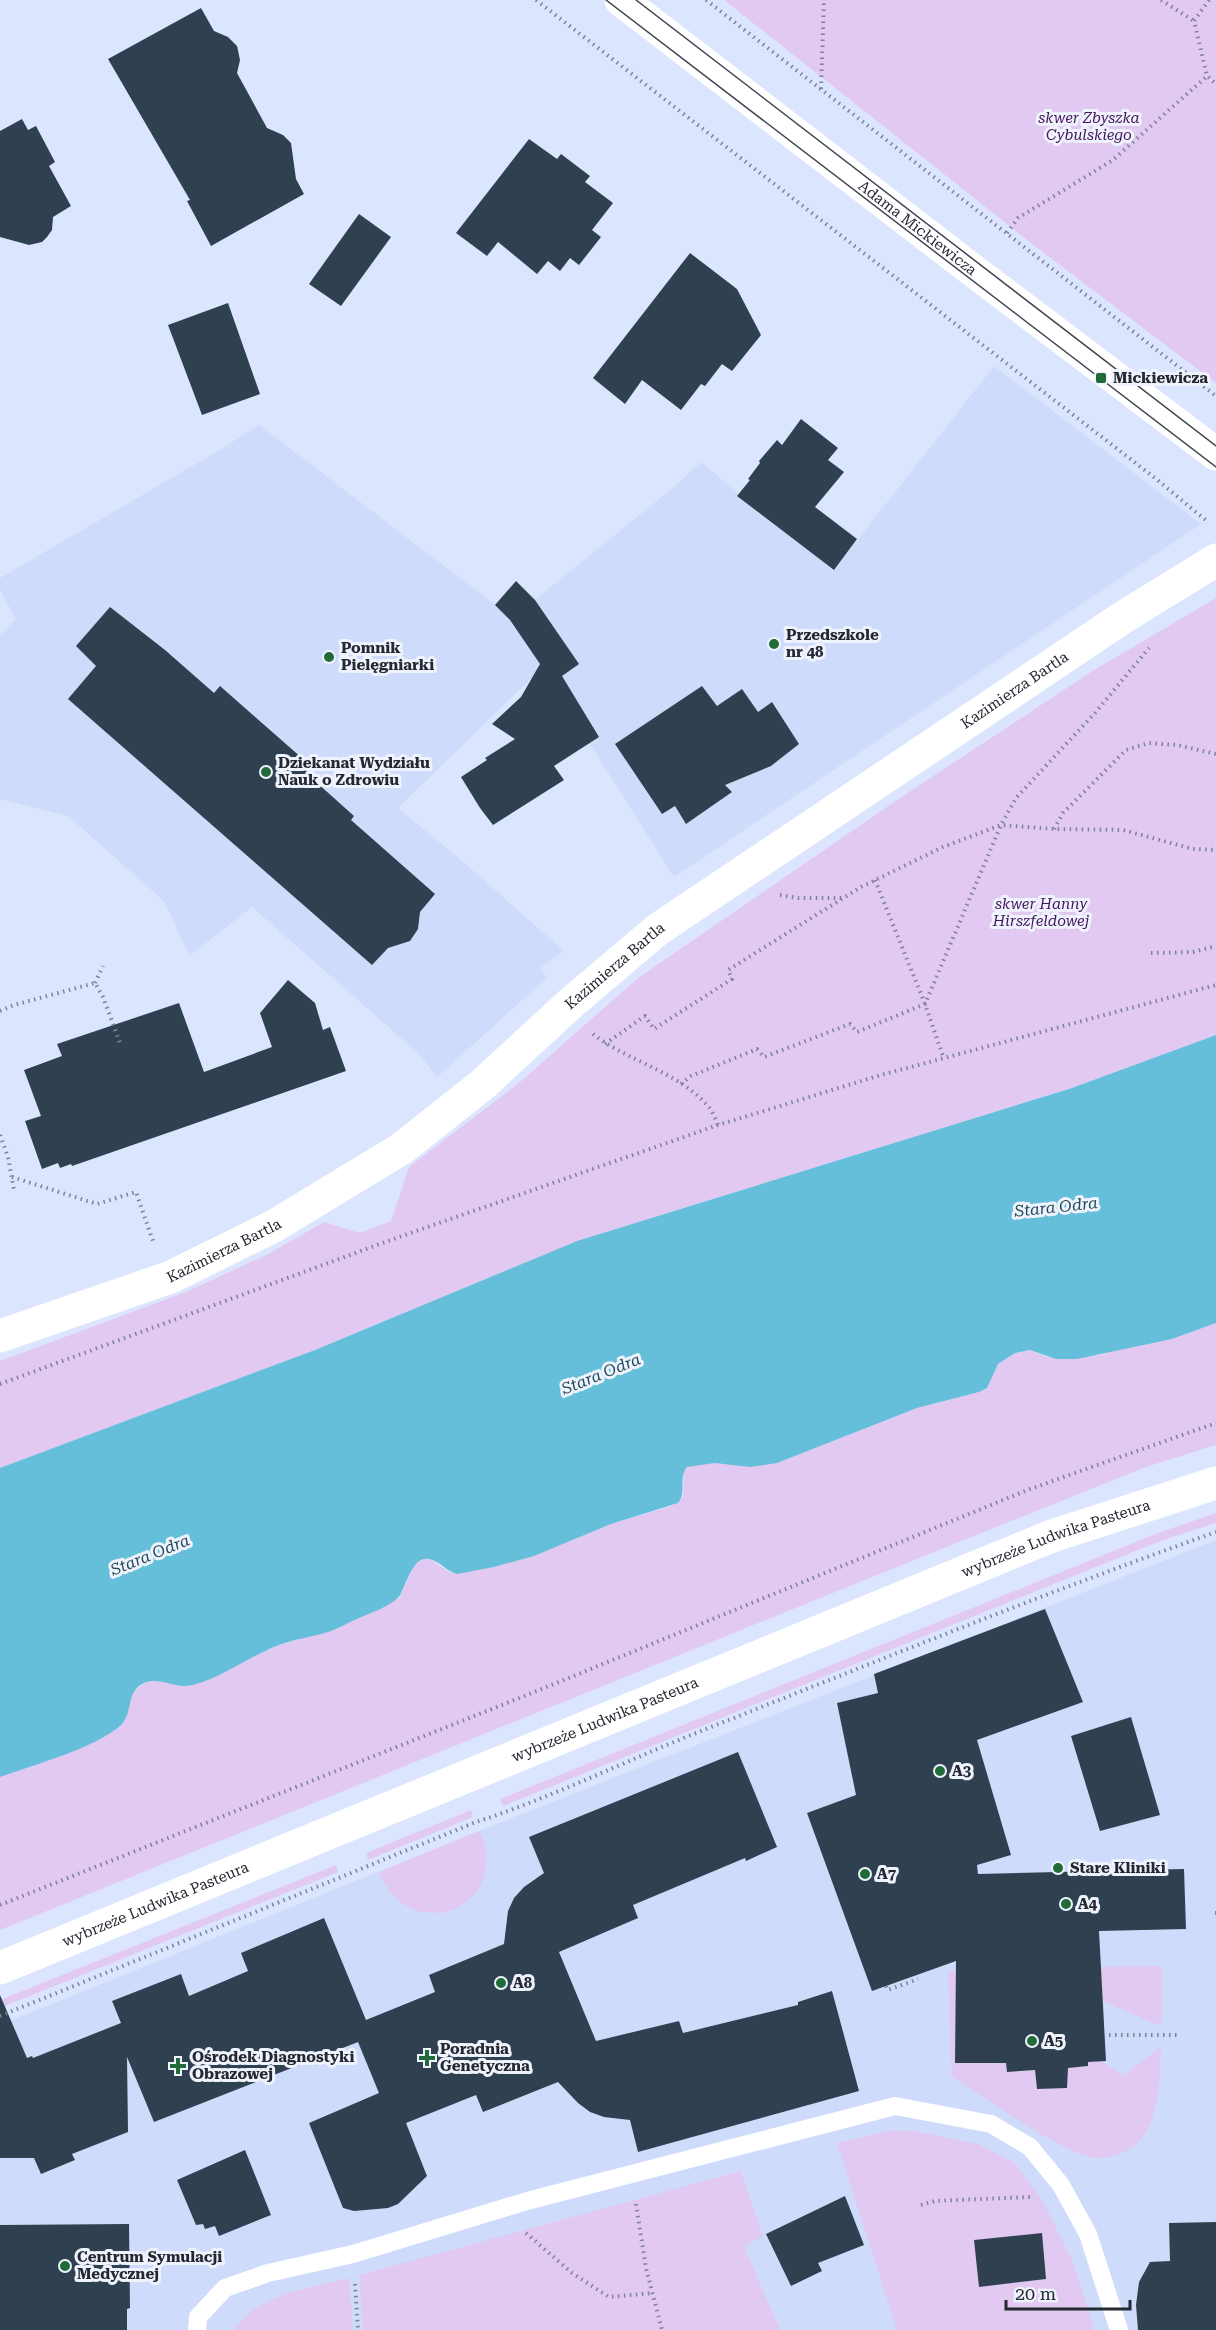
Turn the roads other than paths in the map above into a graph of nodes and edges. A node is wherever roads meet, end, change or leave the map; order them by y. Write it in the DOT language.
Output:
graph roads {
  1 [pos="621,0"];
  2 [pos="1216,454"];
  3 [pos="1216,560"];
  4 [pos="0,1336"];
  5 [pos="1216,1483"];
  6 [pos="0,1968"];
  7 [pos="197,2330"];
  8 [pos="1119,2330"];
  1 -- 2 [label="street, Adama Mickiewicza"];
  3 -- 4 [label="street, Kazimierza Bartla"];
  5 -- 6 [label="street, wybrzeże Ludwika Pasteura"];
  7 -- 8 [label="lane"];
}
